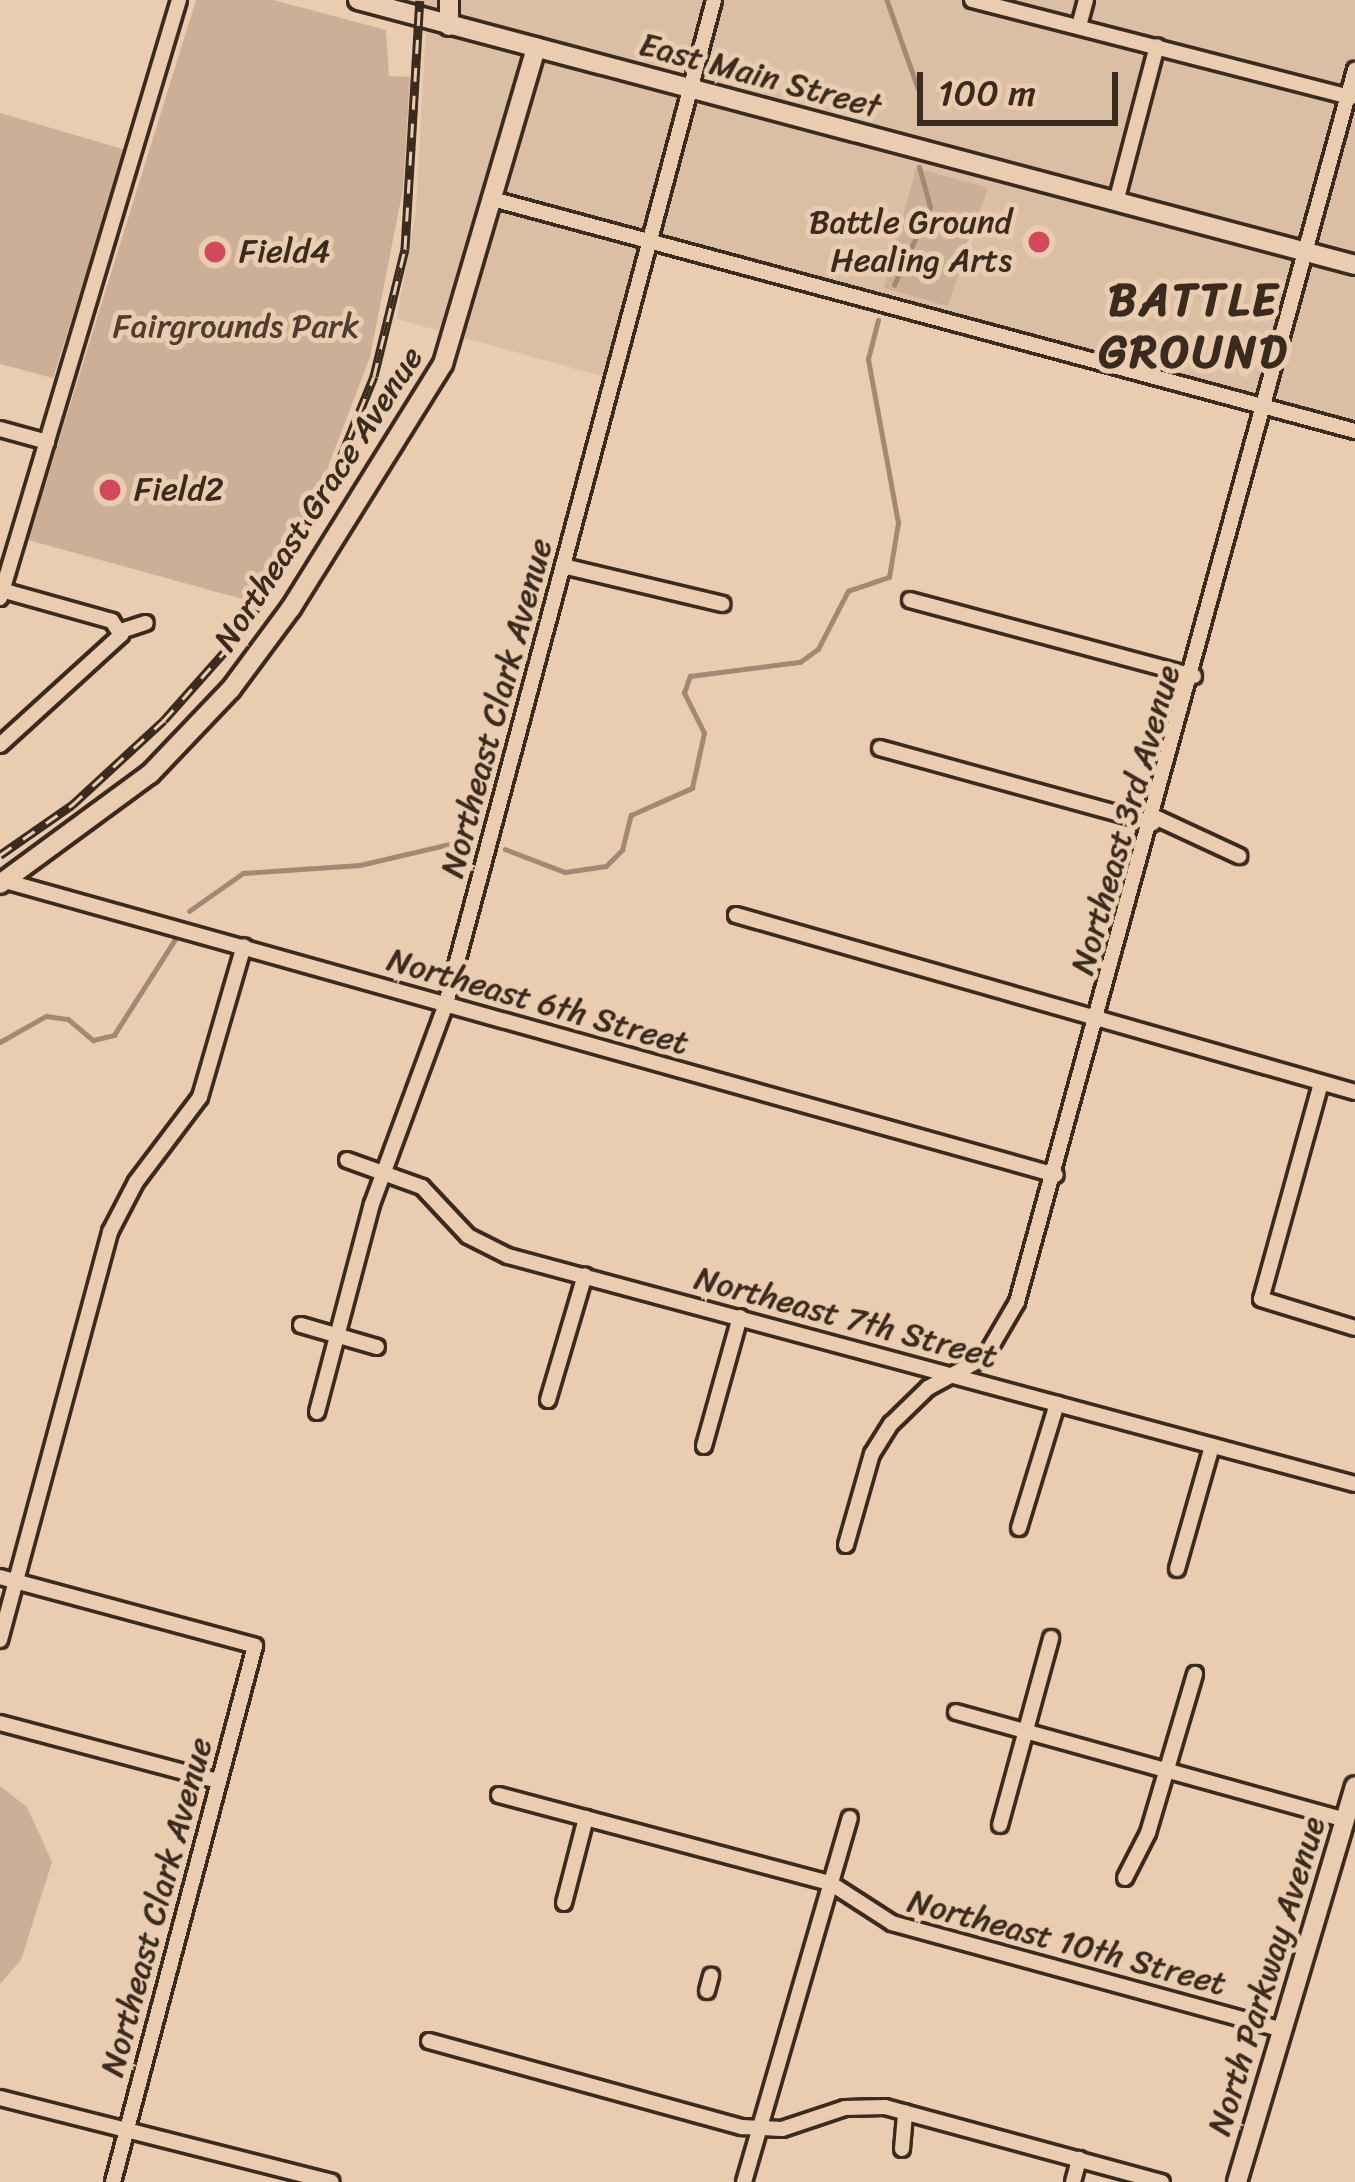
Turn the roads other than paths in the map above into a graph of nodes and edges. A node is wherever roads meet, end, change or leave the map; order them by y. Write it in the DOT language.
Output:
graph roads {
  1 [pos="179,0"];
  2 [pos="358,0"];
  3 [pos="449,0"];
  4 [pos="714,0"];
  5 [pos="972,0"];
  6 [pos="1086,0"];
  7 [pos="449,26"];
  8 [pos="1079,26"];
  9 [pos="1157,46"];
  10 [pos="536,47"];
  11 [pos="1355,70"];
  12 [pos="690,89"];
  13 [pos="1351,97"];
  14 [pos="496,200"];
  15 [pos="1116,202"];
  16 [pos="651,240"];
  17 [pos="1306,252"];
  18 [pos="1355,265"];
  19 [pos="1266,406"];
  20 [pos="0,429"];
  21 [pos="1355,430"];
  22 [pos="47,442"];
  23 [pos="563,566"];
  24 [pos="1,594"];
  25 [pos="910,600"];
  26 [pos="723,604"];
  27 [pos="146,622"];
  28 [pos="121,631"];
  29 [pos="1194,676"];
  30 [pos="0,745"];
  31 [pos="880,748"];
  32 [pos="1154,820"];
  33 [pos="1239,856"];
  34 [pos="3,882"];
  35 [pos="736,915"];
  36 [pos="244,946"];
  37 [pos="445,1007"];
  38 [pos="1099,1019"];
  39 [pos="1321,1083"];
  40 [pos="1355,1092"];
  41 [pos="347,1160"];
  42 [pos="384,1171"];
  43 [pos="1056,1175"];
  44 [pos="585,1275"];
  45 [pos="740,1317"];
  46 [pos="301,1325"];
  47 [pos="1355,1328"];
  48 [pos="338,1335"];
  49 [pos="377,1346"];
  50 [pos="953,1376"];
  51 [pos="548,1400"];
  52 [pos="1058,1404"];
  53 [pos="317,1412"];
  54 [pos="1212,1445"];
  55 [pos="704,1446"];
  56 [pos="1355,1484"];
  57 [pos="1019,1528"];
  58 [pos="846,1545"];
  59 [pos="1177,1569"];
  60 [pos="8,1580"];
  61 [pos="1051,1638"];
  62 [pos="0,1640"];
  63 [pos="1195,1674"];
  64 [pos="956,1712"];
  65 [pos="0,1724"];
  66 [pos="1025,1732"];
  67 [pos="1166,1772"];
  68 [pos="218,1781"];
  69 [pos="1355,1786"];
  70 [pos="500,1795"];
  71 [pos="1350,1812"];
  72 [pos="586,1818"];
  73 [pos="850,1819"];
  74 [pos="1000,1826"];
  75 [pos="1125,1878"];
  76 [pos="830,1883"];
  77 [pos="563,1903"];
  78 [pos="1282,2030"];
  79 [pos="429,2041"];
  80 [pos="0,2098"];
  81 [pos="905,2112"];
  82 [pos="127,2128"];
  83 [pos="759,2129"];
  84 [pos="902,2150"];
  85 [pos="1079,2159"];
  86 [pos="274,2176"];
  87 [pos="112,2182"];
  88 [pos="332,2182"];
  89 [pos="744,2182"];
  90 [pos="1073,2182"];
  91 [pos="1162,2182"];
  92 [pos="1237,2182"];
  1 -- 22 [label="street"];
  2 -- 7 [label="main road, East Main Street"];
  3 -- 7 [label="main road"];
  4 -- 12 [label="street, Northeast Clark Avenue"];
  5 -- 8 [label="street"];
  6 -- 8 [label="street"];
  7 -- 10 [label="main road, East Main Street"];
  8 -- 9 [label="street"];
  9 -- 13 [label="street"];
  9 -- 15 [label="street"];
  10 -- 12 [label="main road, East Main Street"];
  10 -- 14 [label="main road, Northeast Grace Avenue"];
  11 -- 13 [label="street, Northeast 3rd Avenue"];
  12 -- 15 [label="main road, East Main Street"];
  12 -- 16 [label="street, Northeast Clark Avenue"];
  13 -- 17 [label="street, Northeast 3rd Avenue"];
  14 -- 16 [label="street"];
  14 -- 34 [label="main road, Northeast Grace Avenue"];
  15 -- 17 [label="main road, East Main Street"];
  16 -- 19 [label="street"];
  16 -- 23 [label="street, Northeast Clark Avenue"];
  17 -- 18 [label="main road, East Main Street"];
  17 -- 19 [label="street, Northeast 3rd Avenue"];
  19 -- 21 [label="street"];
  19 -- 29 [label="street, Northeast 3rd Avenue"];
  20 -- 22 [label="street"];
  22 -- 24 [label="street"];
  23 -- 26 [label="street"];
  23 -- 37 [label="street, Northeast Clark Avenue"];
  24 -- 28 [label="street"];
  25 -- 29 [label="street"];
  27 -- 28 [label="street"];
  28 -- 30 [label="street"];
  29 -- 32 [label="street, Northeast 3rd Avenue"];
  31 -- 32 [label="street"];
  32 -- 33 [label="street"];
  32 -- 38 [label="street, Northeast 3rd Avenue"];
  34 -- 36 [label="street, Northeast 6th Street"];
  35 -- 38 [label="street"];
  36 -- 37 [label="street, Northeast 6th Street"];
  36 -- 60 [label="street"];
  37 -- 42 [label="street, Northeast Clark Avenue"];
  37 -- 43 [label="street, Northeast 6th Street"];
  38 -- 39 [label="street"];
  38 -- 43 [label="street, Northeast 3rd Avenue"];
  39 -- 40 [label="street"];
  39 -- 47 [label="street"];
  41 -- 42 [label="street, Northeast 7th Street"];
  42 -- 44 [label="street, Northeast 7th Street"];
  42 -- 48 [label="street, Northeast Clark Avenue"];
  43 -- 50 [label="street, Northeast 3rd Avenue"];
  44 -- 45 [label="street, Northeast 7th Street"];
  44 -- 51 [label="street"];
  45 -- 50 [label="street, Northeast 7th Street"];
  45 -- 55 [label="street"];
  46 -- 48 [label="street"];
  48 -- 49 [label="street"];
  48 -- 53 [label="street, Northeast Clark Avenue"];
  50 -- 52 [label="street, Northeast 7th Street"];
  50 -- 58 [label="street, Northeast 3rd Avenue"];
  52 -- 54 [label="street, Northeast 7th Street"];
  52 -- 57 [label="street"];
  54 -- 56 [label="street, Northeast 7th Street"];
  54 -- 59 [label="street"];
  60 -- 62 [label="street"];
  60 -- 68 [label="street, Northeast Clark Avenue"];
  61 -- 66 [label="street"];
  63 -- 67 [label="street"];
  64 -- 66 [label="street"];
  65 -- 68 [label="street"];
  66 -- 67 [label="street"];
  66 -- 74 [label="street"];
  67 -- 71 [label="street"];
  67 -- 75 [label="street"];
  68 -- 82 [label="street, Northeast Clark Avenue"];
  69 -- 71 [label="main road, North Parkway Avenue"];
  70 -- 72 [label="street, Northeast 10th Street"];
  71 -- 78 [label="main road, North Parkway Avenue"];
  72 -- 76 [label="street, Northeast 10th Street"];
  72 -- 77 [label="street"];
  73 -- 76 [label="street"];
  76 -- 78 [label="street, Northeast 10th Street"];
  76 -- 83 [label="street"];
  78 -- 92 [label="main road, North Parkway Avenue"];
  79 -- 83 [label="street"];
  80 -- 82 [label="street"];
  81 -- 83 [label="street"];
  81 -- 84 [label="street"];
  81 -- 85 [label="street"];
  82 -- 86 [label="street"];
  82 -- 87 [label="street, Northeast Clark Avenue"];
  83 -- 89 [label="street"];
  85 -- 90 [label="street"];
  85 -- 91 [label="street"];
  86 -- 88 [label="street"];
}
